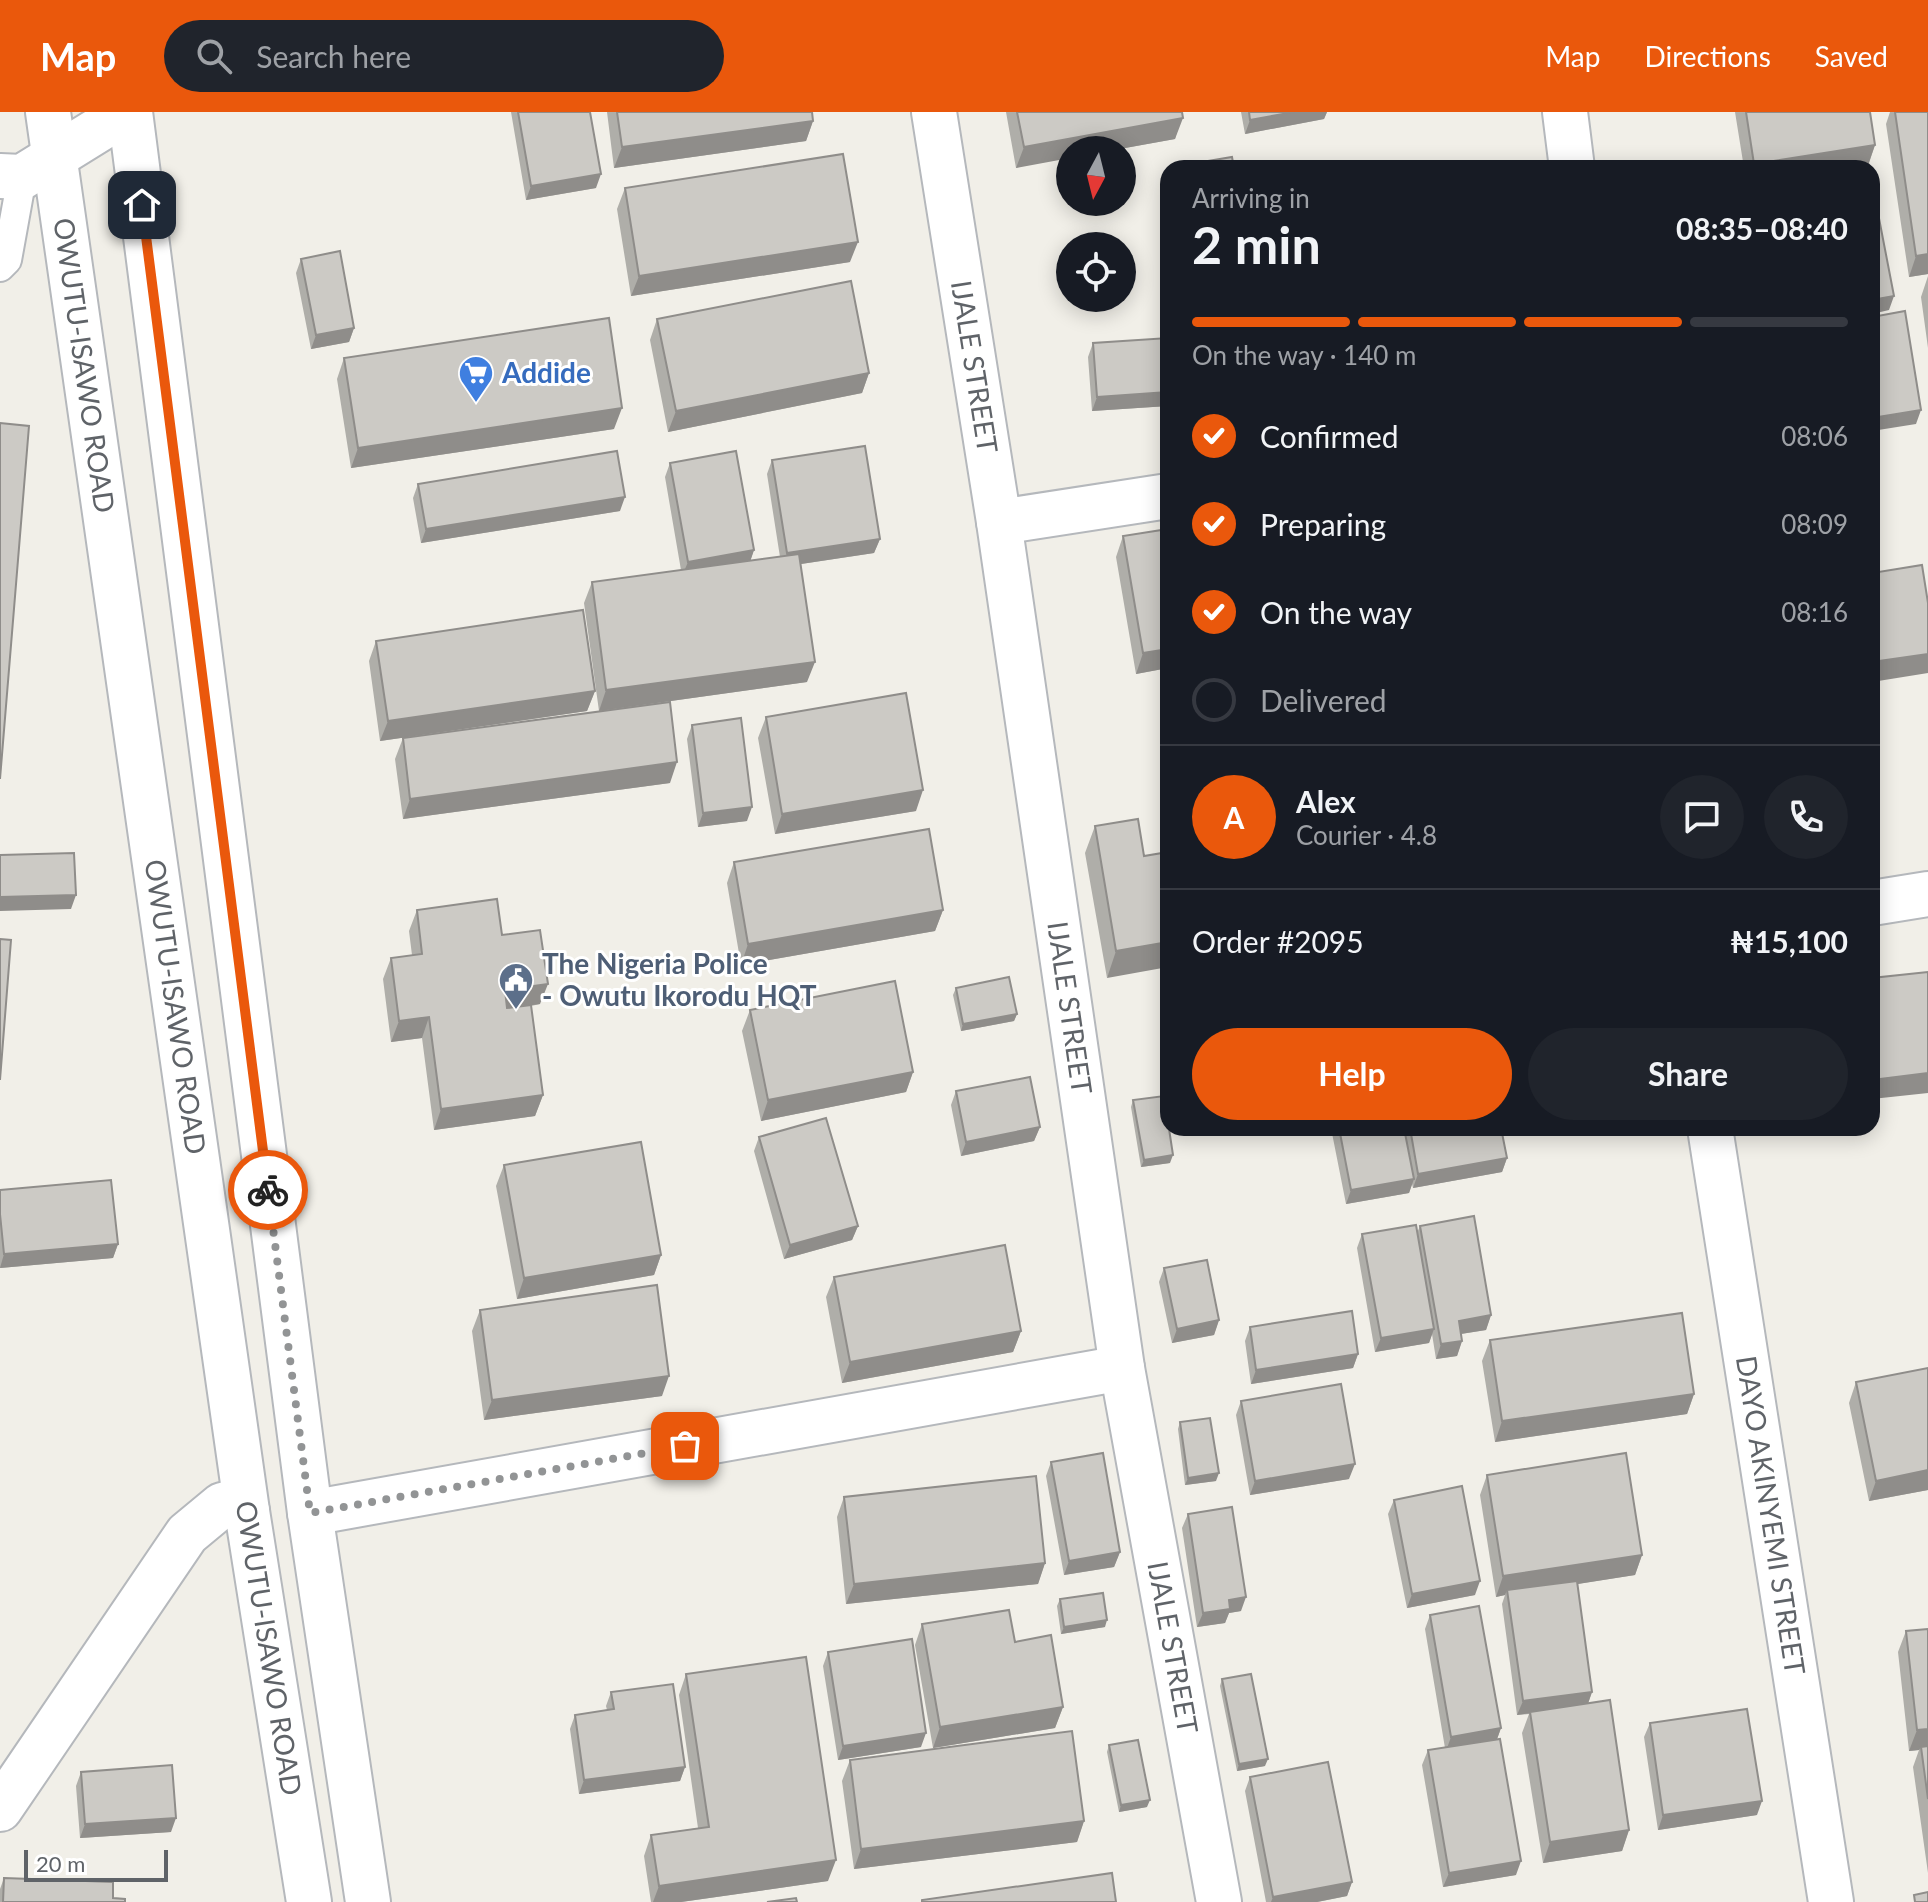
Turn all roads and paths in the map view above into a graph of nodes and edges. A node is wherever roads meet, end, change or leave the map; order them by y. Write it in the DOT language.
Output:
graph roads {
  1 [pos="48,112"];
  2 [pos="128,112"];
  3 [pos="934,112"];
  4 [pos="1565,112"];
  5 [pos="1571,160"];
  6 [pos="26,170"];
  7 [pos="0,267"];
  8 [pos="1160,497"];
  9 [pos="999,522"];
  10 [pos="1928,894"];
  11 [pos="1880,902"];
  12 [pos="1711,1136"];
  13 [pos="1122,1368"];
  14 [pos="247,1511"];
  15 [pos="310,1513"];
  16 [pos="0,1809"];
  17 [pos="1819,1900"];
  18 [pos="309,1902"];
  19 [pos="368,1902"];
  20 [pos="1219,1902"];
  1 -- 6 [label="street, OWUTU-ISAWO ROAD"];
  2 -- 6 [label="street"];
  2 -- 15 [label="street"];
  3 -- 9 [label="street, IJALE STREET"];
  4 -- 5 [label="street"];
  6 -- 7 [label="lane"];
  6 -- 14 [label="street, OWUTU-ISAWO ROAD"];
  8 -- 9 [label="street"];
  9 -- 13 [label="street, IJALE STREET"];
  10 -- 11 [label="street"];
  12 -- 17 [label="street, DAYO AKINYEMI STREET"];
  13 -- 15 [label="street"];
  13 -- 20 [label="street, IJALE STREET"];
  14 -- 16 [label="street"];
  14 -- 18 [label="street, OWUTU-ISAWO ROAD"];
  15 -- 19 [label="street"];
}
